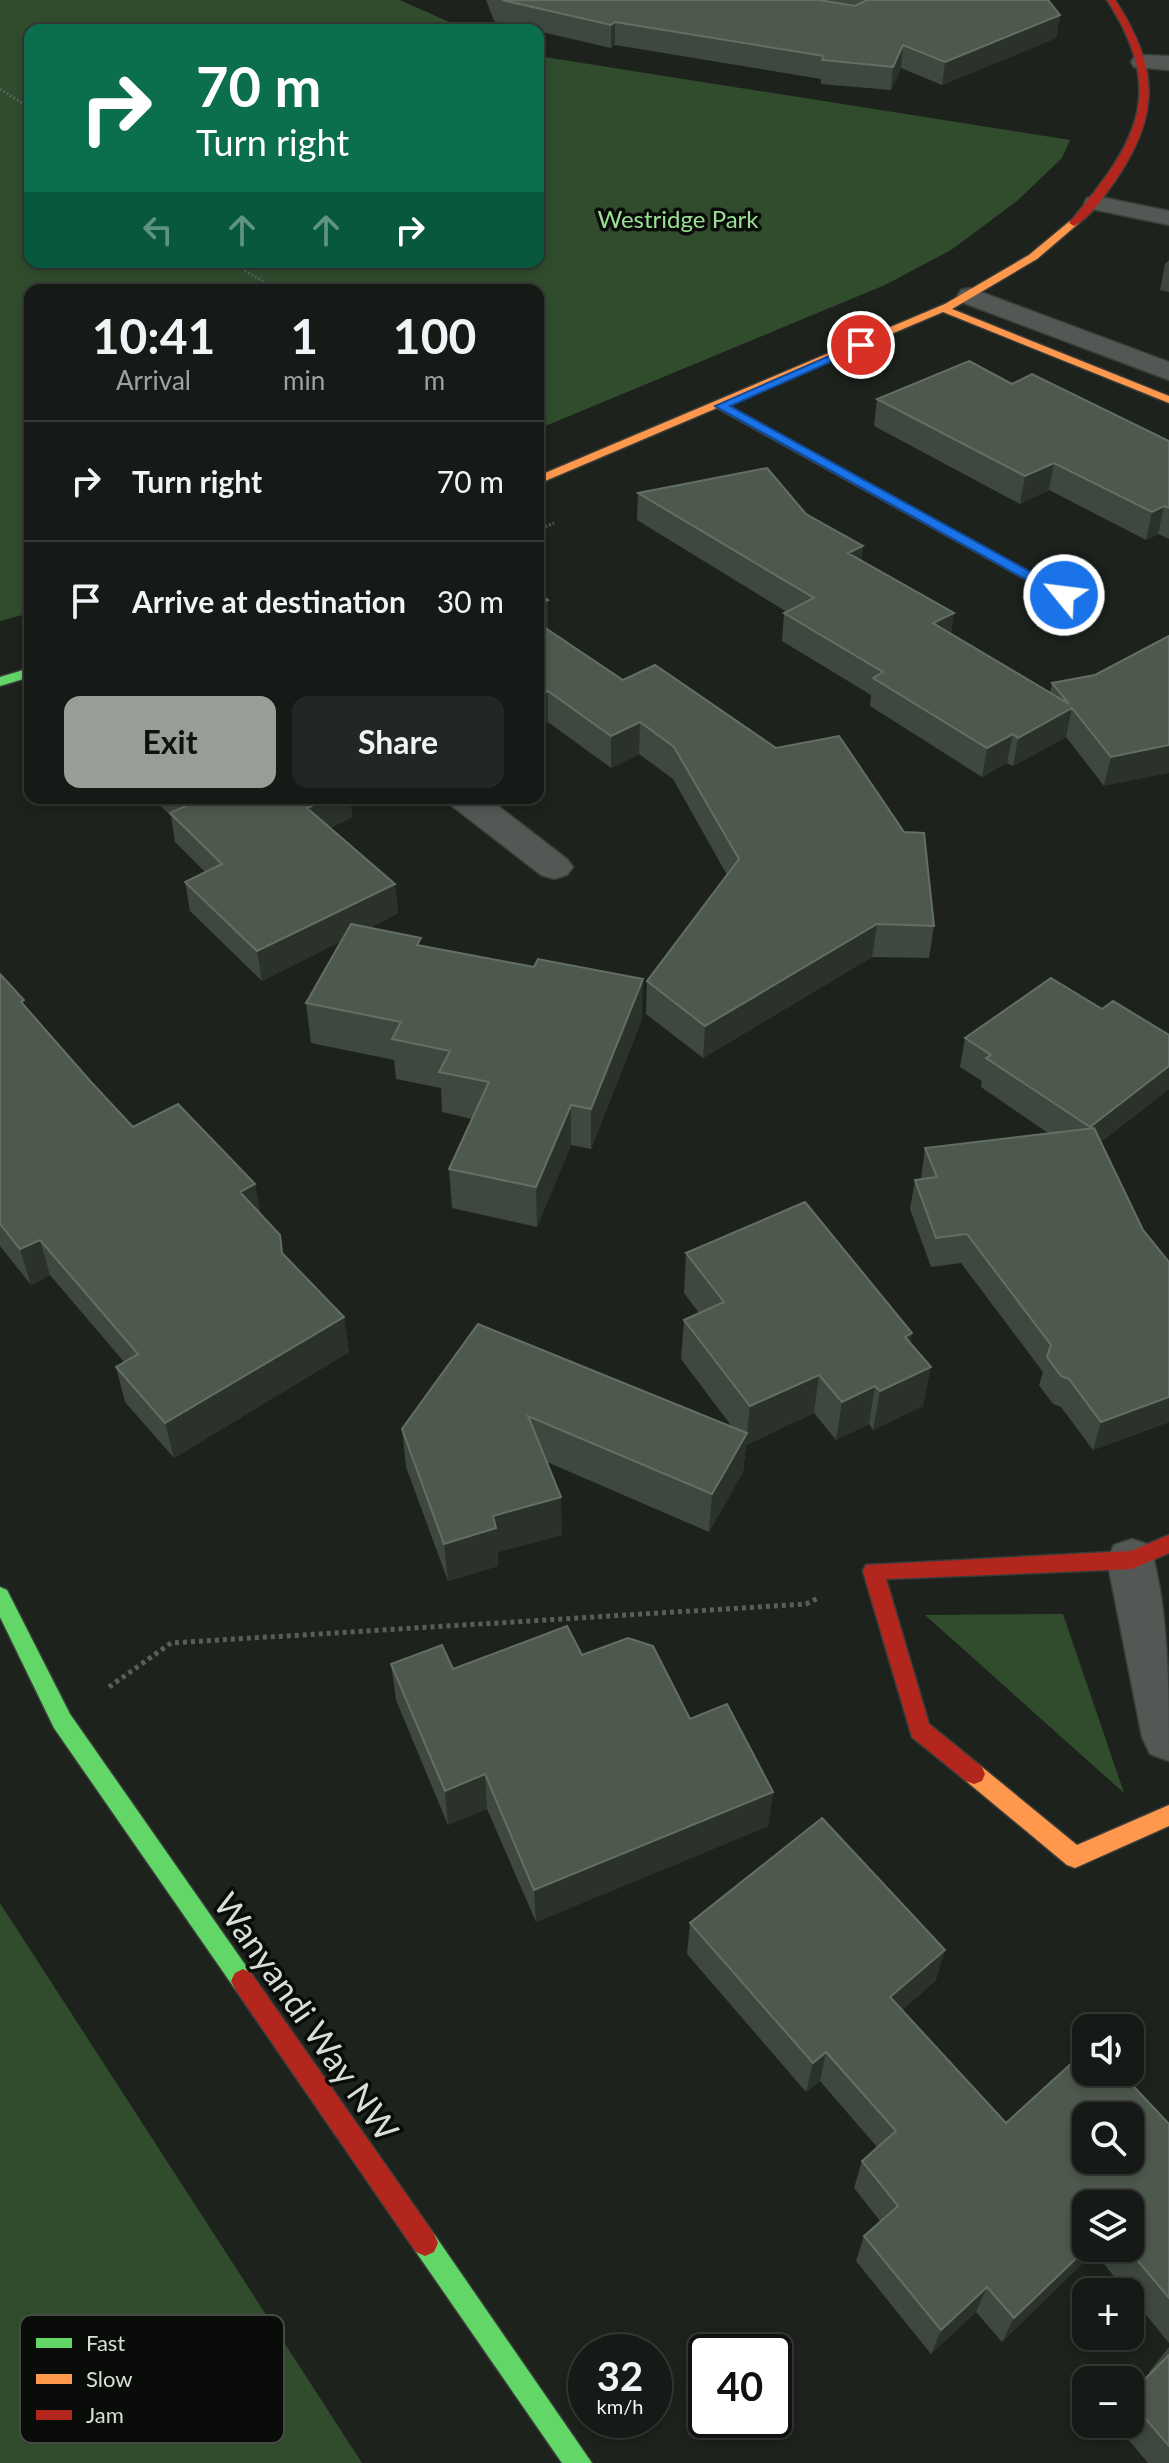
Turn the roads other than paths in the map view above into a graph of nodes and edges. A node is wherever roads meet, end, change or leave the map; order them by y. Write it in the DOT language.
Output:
graph roads {
  1 [pos="1111,0"];
  2 [pos="1142,62"];
  3 [pos="1169,63"];
  4 [pos="1096,203"];
  5 [pos="1169,218"];
  6 [pos="970,296"];
  7 [pos="944,309"];
  8 [pos="1169,372"];
  9 [pos="1169,400"];
  10 [pos="721,406"];
  11 [pos="544,478"];
  12 [pos="1064,595"];
  13 [pos="24,674"];
  14 [pos="0,682"];
  15 [pos="473,804"];
  16 [pos="554,867"];
  17 [pos="1151,1552"];
  18 [pos="0,1596"];
  19 [pos="1169,1737"];
  20 [pos="1169,1815"];
  21 [pos="578,2463"];
  1 -- 2 [label="street"];
  2 -- 3 [label="street"];
  2 -- 4 [label="street"];
  4 -- 5 [label="street"];
  4 -- 6 [label="street"];
  6 -- 7 [label="street"];
  6 -- 8 [label="street"];
  7 -- 9 [label="street"];
  7 -- 10 [label="street"];
  10 -- 11 [label="street"];
  10 -- 12 [label="street"];
  13 -- 14 [label="street"];
  15 -- 16 [label="street"];
  17 -- 19 [label="street"];
  17 -- 20 [label="street"];
  18 -- 21 [label="street, Wanyandi Way NW"];
}
